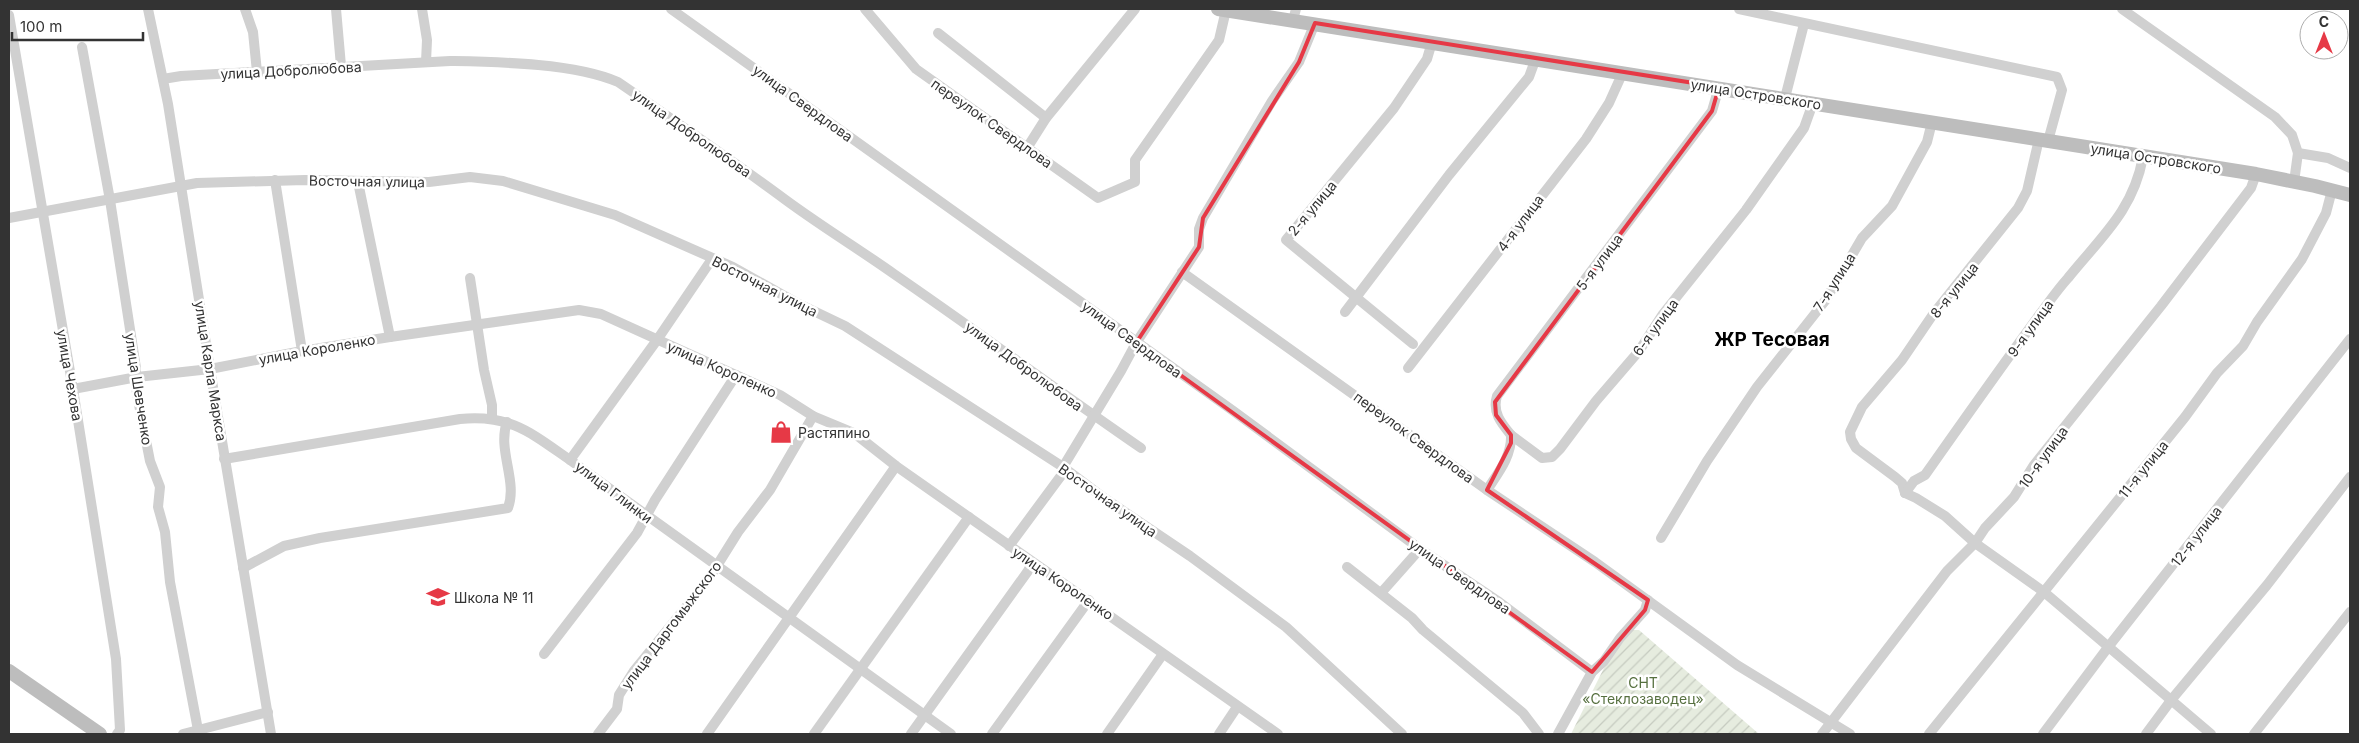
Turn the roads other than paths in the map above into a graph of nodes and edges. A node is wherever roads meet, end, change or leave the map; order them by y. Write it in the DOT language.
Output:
graph roads {
  1 [pos="148,9"];
  2 [pos="336,9"];
  3 [pos="422,9"];
  4 [pos="670,9"];
  5 [pos="865,9"];
  6 [pos="1135,9"];
  7 [pos="1222,9"];
  8 [pos="1739,9"];
  9 [pos="2122,9"];
  10 [pos="245,10"];
  11 [pos="1294,14"];
  12 [pos="9,15"];
  13 [pos="1315,23"];
  14 [pos="1804,24"];
  15 [pos="938,33"];
  16 [pos="1432,42"];
  17 [pos="82,47"];
  18 [pos="1536,58"];
  19 [pos="426,62"];
  20 [pos="341,66"];
  21 [pos="257,72"];
  22 [pos="1623,72"];
  23 [pos="163,79"];
  24 [pos="1719,87"];
  25 [pos="1786,98"];
  26 [pos="1813,103"];
  27 [pos="1046,118"];
  28 [pos="1932,122"];
  29 [pos="2044,140"];
  30 [pos="1027,148"];
  31 [pos="2298,153"];
  32 [pos="2142,157"];
  33 [pos="2350,168"];
  34 [pos="2256,174"];
  35 [pos="275,180"];
  36 [pos="358,182"];
  37 [pos="2294,182"];
  38 [pos="181,184"];
  39 [pos="2332,190"];
  40 [pos="2350,195"];
  41 [pos="110,200"];
  42 [pos="41,211"];
  43 [pos="9,218"];
  44 [pos="712,259"];
  45 [pos="1182,272"];
  46 [pos="470,278"];
  47 [pos="1356,298"];
  48 [pos="1345,312"];
  49 [pos="478,325"];
  50 [pos="390,337"];
  51 [pos="2350,339"];
  52 [pos="657,340"];
  53 [pos="1136,343"];
  54 [pos="1413,344"];
  55 [pos="302,351"];
  56 [pos="1408,368"];
  57 [pos="210,369"];
  58 [pos="736,375"];
  59 [pos="137,377"];
  60 [pos="73,389"];
  61 [pos="813,416"];
  62 [pos="1092,416"];
  63 [pos="492,418"];
  64 [pos="507,422"];
  65 [pos="1511,435"];
  66 [pos="1141,448"];
  67 [pos="224,459"];
  68 [pos="570,460"];
  69 [pos="896,466"];
  70 [pos="1064,468"];
  71 [pos="2350,477"];
  72 [pos="1488,490"];
  73 [pos="1905,493"];
  74 [pos="647,517"];
  75 [pos="969,517"];
  76 [pos="1662,538"];
  77 [pos="1975,543"];
  78 [pos="1009,546"];
  79 [pos="1420,549"];
  80 [pos="1032,562"];
  81 [pos="716,565"];
  82 [pos="1347,567"];
  83 [pos="243,568"];
  84 [pos="2044,592"];
  85 [pos="1381,593"];
  86 [pos="1089,600"];
  87 [pos="1648,600"];
  88 [pos="2350,612"];
  89 [pos="789,617"];
  90 [pos="2108,646"];
  91 [pos="544,654"];
  92 [pos="1163,654"];
  93 [pos="859,668"];
  94 [pos="9,671"];
  95 [pos="1592,672"];
  96 [pos="2172,699"];
  97 [pos="1237,707"];
  98 [pos="268,712"];
  99 [pos="924,714"];
  100 [pos="1832,722"];
  101 [pos="198,730"];
  102 [pos="100,734"];
  103 [pos="117,734"];
  104 [pos="183,734"];
  105 [pos="271,734"];
  106 [pos="598,734"];
  107 [pos="707,734"];
  108 [pos="814,734"];
  109 [pos="912,734"];
  110 [pos="951,734"];
  111 [pos="992,734"];
  112 [pos="1107,734"];
  113 [pos="1218,734"];
  114 [pos="1278,734"];
  115 [pos="1402,734"];
  116 [pos="1538,734"];
  117 [pos="1558,734"];
  118 [pos="1822,734"];
  119 [pos="1850,734"];
  120 [pos="1929,734"];
  121 [pos="2043,734"];
  122 [pos="2146,734"];
  123 [pos="2211,734"];
  124 [pos="2254,734"];
  1 -- 23 [label="street, улица Карла Маркса"];
  2 -- 20 [label="street"];
  3 -- 19 [label="street"];
  4 -- 53 [label="street, улица Свердлова"];
  5 -- 30 [label="street, переулок Свердлова"];
  6 -- 27 [label="street"];
  7 -- 11 [label="street, улица Островского"];
  7 -- 30 [label="street, переулок Свердлова"];
  8 -- 14 [label="street"];
  9 -- 31 [label="street"];
  10 -- 21 [label="street"];
  11 -- 13 [label="street, улица Островского"];
  12 -- 42 [label="street, улица Чехова"];
  13 -- 16 [label="street, улица Островского"];
  13 -- 45 [label="street"];
  14 -- 25 [label="street"];
  14 -- 29 [label="street, 8-я улица"];
  15 -- 27 [label="street"];
  16 -- 18 [label="street, улица Островского"];
  16 -- 47 [label="street, 2-я улица"];
  17 -- 41 [label="street, улица Шевченко"];
  18 -- 22 [label="street, улица Островского"];
  18 -- 47 [label="street"];
  19 -- 20 [label="street, улица Добролюбова"];
  19 -- 62 [label="street, улица Добролюбова"];
  20 -- 21 [label="street, улица Добролюбова"];
  21 -- 23 [label="street, улица Добролюбова"];
  22 -- 24 [label="street, улица Островского"];
  22 -- 56 [label="street, 4-я улица"];
  23 -- 38 [label="street, улица Карла Маркса"];
  24 -- 25 [label="street, улица Островского"];
  24 -- 65 [label="street, 5-я улица"];
  25 -- 26 [label="street, улица Островского"];
  26 -- 28 [label="street, улица Островского"];
  26 -- 65 [label="street, 6-я улица"];
  27 -- 30 [label="street"];
  28 -- 29 [label="street, улица Островского"];
  28 -- 76 [label="street, 7-я улица"];
  29 -- 32 [label="street, улица Островского"];
  29 -- 73 [label="street, 8-я улица"];
  31 -- 33 [label="street"];
  31 -- 37 [label="street"];
  32 -- 34 [label="street, улица Островского"];
  32 -- 73 [label="street, 9-я улица"];
  34 -- 37 [label="street, улица Островского"];
  34 -- 77 [label="street, 10-я улица"];
  35 -- 36 [label="street, Восточная улица"];
  35 -- 38 [label="street, Восточная улица"];
  35 -- 55 [label="street"];
  36 -- 44 [label="street, Восточная улица"];
  36 -- 50 [label="street"];
  37 -- 39 [label="street, улица Островского"];
  38 -- 41 [label="street, Восточная улица"];
  38 -- 57 [label="street, улица Карла Маркса"];
  39 -- 40 [label="street, улица Островского"];
  39 -- 84 [label="street, 11-я улица"];
  41 -- 42 [label="street, Восточная улица"];
  41 -- 59 [label="street, улица Шевченко"];
  42 -- 43 [label="street, Восточная улица"];
  42 -- 60 [label="street, улица Чехова"];
  44 -- 52 [label="street"];
  44 -- 70 [label="street, Восточная улица"];
  45 -- 53 [label="street"];
  45 -- 72 [label="street, переулок Свердлова"];
  46 -- 49 [label="street"];
  47 -- 48 [label="street"];
  47 -- 54 [label="street, 2-я улица"];
  49 -- 50 [label="street, улица Короленко"];
  49 -- 52 [label="street, улица Короленко"];
  49 -- 63 [label="street"];
  50 -- 55 [label="street, улица Короленко"];
  51 -- 90 [label="street, 12-я улица"];
  52 -- 58 [label="street, улица Короленко"];
  52 -- 68 [label="street"];
  53 -- 62 [label="street"];
  53 -- 79 [label="street, улица Свердлова"];
  55 -- 57 [label="street, улица Короленко"];
  57 -- 59 [label="street, улица Короленко"];
  57 -- 67 [label="street, улица Карла Маркса"];
  58 -- 61 [label="street, улица Короленко"];
  58 -- 74 [label="street"];
  59 -- 60 [label="street, улица Короленко"];
  59 -- 101 [label="street, улица Шевченко"];
  60 -- 103 [label="street, улица Чехова"];
  61 -- 69 [label="street, улица Короленко"];
  61 -- 81 [label="street, улица Даргомыжского"];
  62 -- 66 [label="street, улица Добролюбова"];
  62 -- 70 [label="street"];
  63 -- 64 [label="street, улица Глинки"];
  63 -- 67 [label="street, улица Глинки"];
  64 -- 68 [label="street, улица Глинки"];
  64 -- 83 [label="street"];
  65 -- 72 [label="street"];
  67 -- 83 [label="street, улица Карла Маркса"];
  68 -- 74 [label="street, улица Глинки"];
  69 -- 75 [label="street, улица Короленко"];
  69 -- 89 [label="street"];
  70 -- 78 [label="street"];
  70 -- 115 [label="street, Восточная улица"];
  71 -- 96 [label="street"];
  72 -- 87 [label="street, переулок Свердлова"];
  73 -- 77 [label="street"];
  74 -- 81 [label="street, улица Глинки"];
  74 -- 91 [label="street"];
  75 -- 78 [label="street, улица Короленко"];
  75 -- 93 [label="street"];
  77 -- 84 [label="street"];
  77 -- 100 [label="street, 10-я улица"];
  78 -- 80 [label="street, улица Короленко"];
  79 -- 85 [label="street"];
  79 -- 95 [label="street, улица Свердлова"];
  80 -- 86 [label="street, улица Короленко"];
  80 -- 99 [label="street"];
  81 -- 89 [label="street, улица Глинки"];
  81 -- 106 [label="street, улица Даргомыжского"];
  82 -- 85 [label="street"];
  83 -- 98 [label="street, улица Карла Маркса"];
  84 -- 90 [label="street"];
  84 -- 120 [label="street, 11-я улица"];
  85 -- 116 [label="street"];
  86 -- 92 [label="street, улица Короленко"];
  86 -- 111 [label="street"];
  87 -- 95 [label="street"];
  87 -- 100 [label="street, переулок Свердлова"];
  88 -- 124 [label="street"];
  89 -- 93 [label="street, улица Глинки"];
  89 -- 107 [label="street"];
  90 -- 96 [label="street"];
  90 -- 121 [label="street, 12-я улица"];
  92 -- 97 [label="street, улица Короленко"];
  92 -- 112 [label="street"];
  93 -- 99 [label="street, улица Глинки"];
  93 -- 108 [label="street"];
  94 -- 102 [label="street"];
  95 -- 117 [label="street"];
  96 -- 122 [label="street"];
  96 -- 123 [label="street"];
  97 -- 113 [label="street"];
  97 -- 114 [label="street, улица Короленко"];
  98 -- 101 [label="street"];
  98 -- 105 [label="street, улица Карла Маркса"];
  99 -- 109 [label="street"];
  99 -- 110 [label="street, улица Глинки"];
  100 -- 118 [label="street, 10-я улица"];
  100 -- 119 [label="street, переулок Свердлова"];
  101 -- 104 [label="street"];
}
